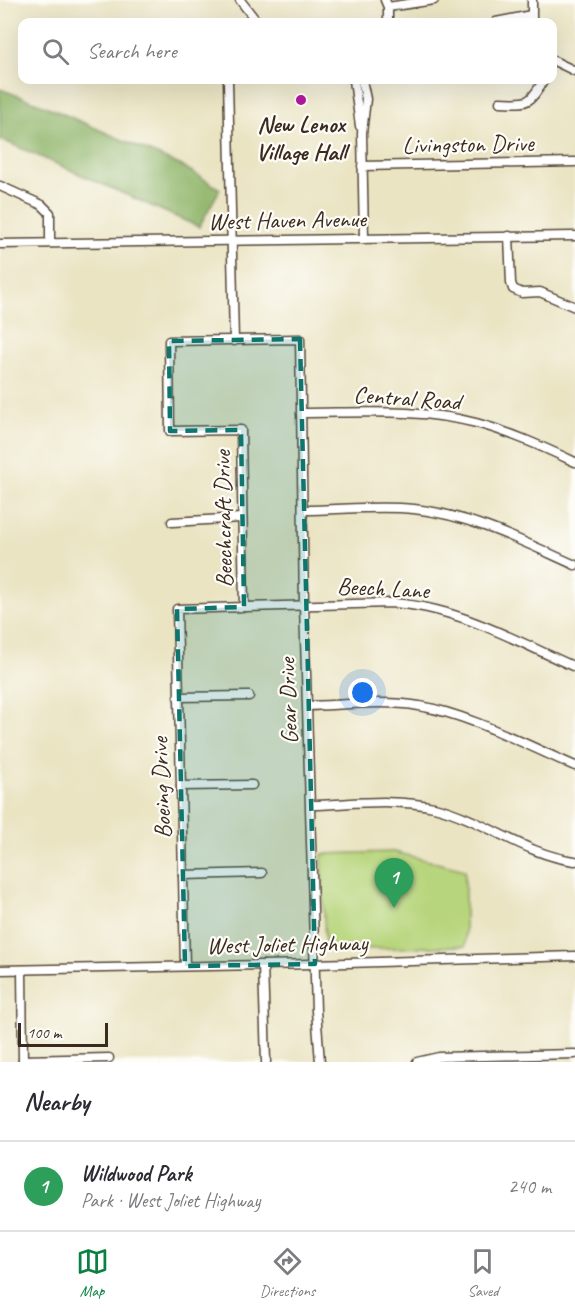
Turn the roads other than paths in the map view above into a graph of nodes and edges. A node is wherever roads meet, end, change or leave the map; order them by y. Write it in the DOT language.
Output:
graph roads {
  1 [pos="240,0"];
  2 [pos="434,0"];
  3 [pos="532,0"];
  4 [pos="386,4"];
  5 [pos="254,18"];
  6 [pos="531,18"];
  7 [pos="557,64"];
  8 [pos="575,71"];
  9 [pos="228,84"];
  10 [pos="355,84"];
  11 [pos="363,84"];
  12 [pos="541,84"];
  13 [pos="500,102"];
  14 [pos="362,133"];
  15 [pos="575,162"];
  16 [pos="362,166"];
  17 [pos="0,186"];
  18 [pos="508,236"];
  19 [pos="575,236"];
  20 [pos="364,239"];
  21 [pos="232,240"];
  22 [pos="51,243"];
  23 [pos="0,244"];
  24 [pos="575,307"];
  25 [pos="234,341"];
  26 [pos="301,413"];
  27 [pos="575,462"];
  28 [pos="303,510"];
  29 [pos="241,518"];
  30 [pos="172,522"];
  31 [pos="575,565"];
  32 [pos="304,605"];
  33 [pos="244,607"];
  34 [pos="177,609"];
  35 [pos="575,667"];
  36 [pos="249,696"];
  37 [pos="178,697"];
  38 [pos="308,706"];
  39 [pos="575,766"];
  40 [pos="252,785"];
  41 [pos="181,786"];
  42 [pos="311,805"];
  43 [pos="575,861"];
  44 [pos="262,873"];
  45 [pos="183,875"];
  46 [pos="575,956"];
  47 [pos="315,964"];
  48 [pos="263,965"];
  49 [pos="185,966"];
  50 [pos="0,970"];
  51 [pos="22,970"];
  52 [pos="575,1054"];
  53 [pos="109,1058"];
  54 [pos="482,1059"];
  55 [pos="23,1061"];
  56 [pos="266,1062"];
  57 [pos="320,1062"];
  58 [pos="417,1062"];
  1 -- 5 [label="street"];
  2 -- 4 [label="street"];
  3 -- 6 [label="street"];
  7 -- 8 [label="street"];
  9 -- 21 [label="street"];
  10 -- 14 [label="street"];
  11 -- 14 [label="street"];
  12 -- 13 [label="street"];
  14 -- 16 [label="street"];
  15 -- 16 [label="street, Livingston Drive"];
  16 -- 20 [label="street"];
  17 -- 22 [label="street"];
  18 -- 19 [label="street, West Haven Avenue"];
  18 -- 20 [label="street, West Haven Avenue"];
  18 -- 24 [label="street"];
  20 -- 21 [label="street, West Haven Avenue"];
  21 -- 22 [label="street, West Haven Avenue"];
  21 -- 25 [label="street"];
  22 -- 23 [label="street, West Haven Avenue"];
  25 -- 26 [label="street, Gear Drive"];
  25 -- 29 [label="street, Beechcraft Drive"];
  26 -- 27 [label="street, Central Road"];
  26 -- 28 [label="street, Gear Drive"];
  28 -- 31 [label="street"];
  28 -- 32 [label="street, Gear Drive"];
  29 -- 30 [label="street"];
  29 -- 33 [label="street, Beechcraft Drive"];
  32 -- 33 [label="street, Beech Lane"];
  32 -- 35 [label="street, Beech Lane"];
  32 -- 38 [label="street, Gear Drive"];
  33 -- 34 [label="street, Beech Lane"];
  34 -- 37 [label="street, Boeing Drive"];
  36 -- 37 [label="street"];
  37 -- 41 [label="street, Boeing Drive"];
  38 -- 39 [label="street"];
  38 -- 42 [label="street, Gear Drive"];
  40 -- 41 [label="street"];
  41 -- 45 [label="street, Boeing Drive"];
  42 -- 43 [label="street"];
  42 -- 47 [label="street, Gear Drive"];
  44 -- 45 [label="street"];
  45 -- 49 [label="street, Boeing Drive"];
  46 -- 47 [label="street, West Joliet Highway"];
  47 -- 48 [label="street, West Joliet Highway"];
  47 -- 57 [label="street, Gear Drive"];
  48 -- 49 [label="street, West Joliet Highway"];
  48 -- 56 [label="street"];
  49 -- 51 [label="street, West Joliet Highway"];
  50 -- 51 [label="street, West Joliet Highway"];
  51 -- 55 [label="street"];
  52 -- 54 [label="street"];
  53 -- 55 [label="street"];
  54 -- 58 [label="street"];
}
